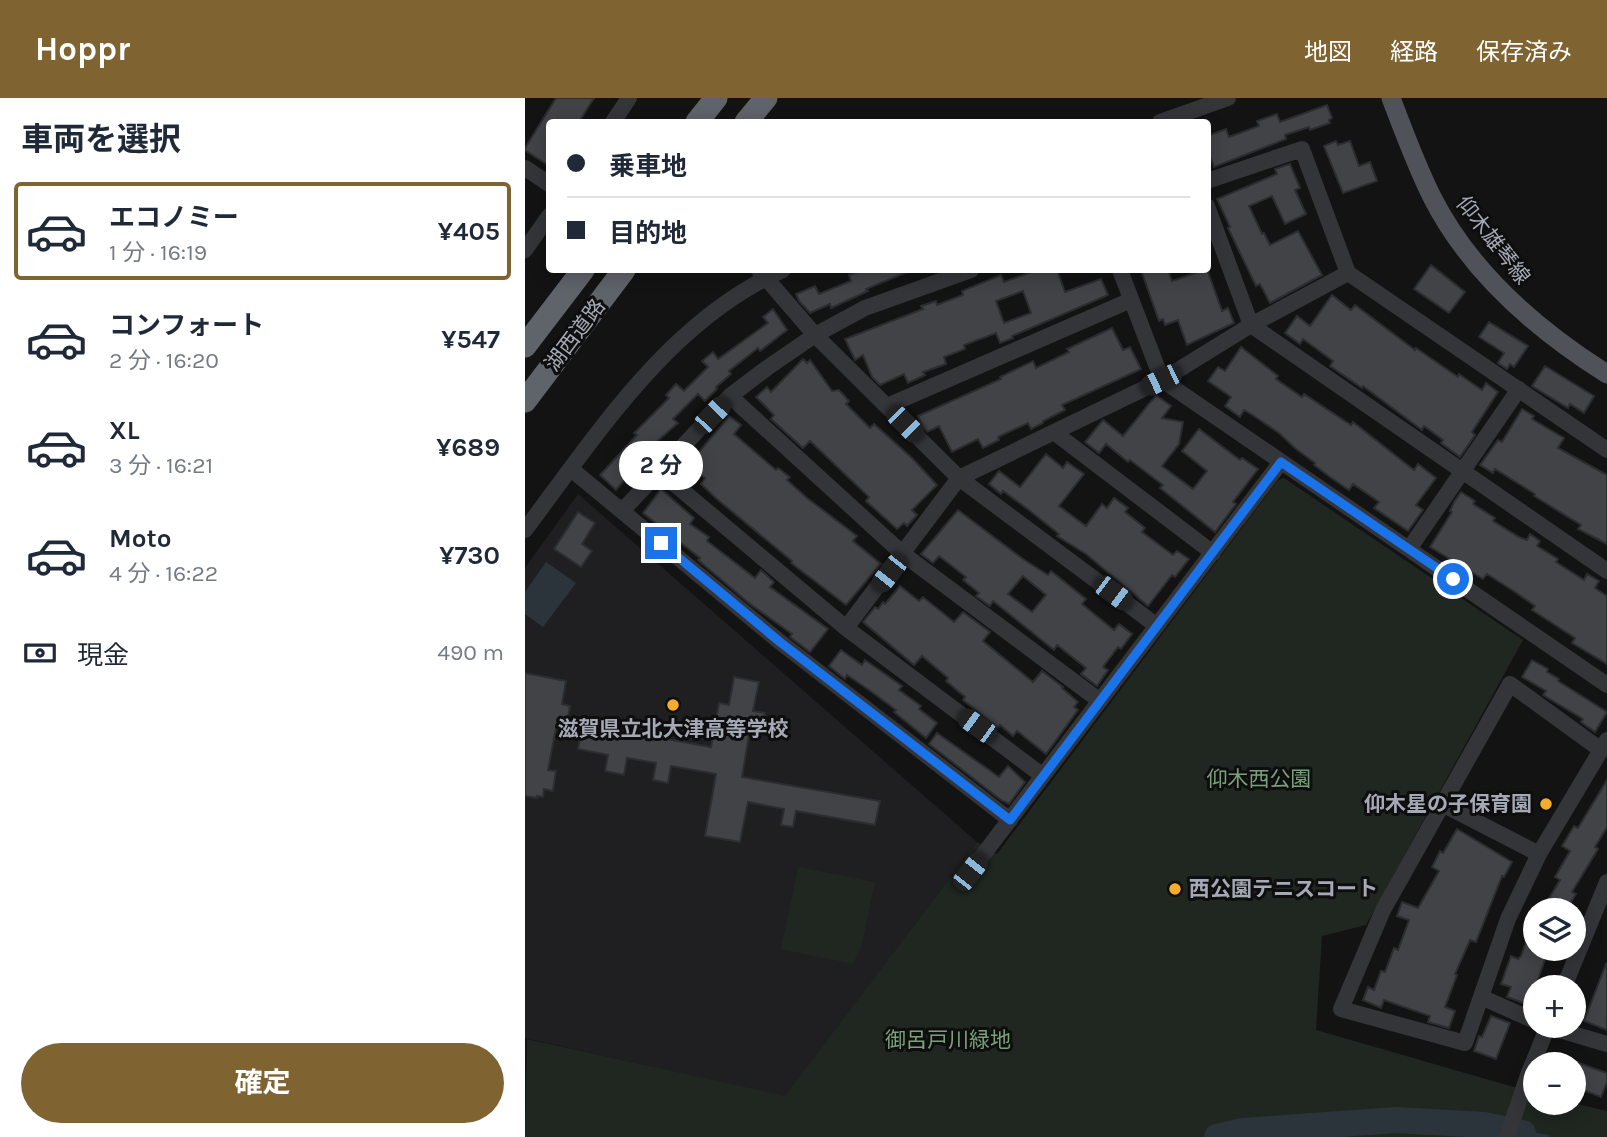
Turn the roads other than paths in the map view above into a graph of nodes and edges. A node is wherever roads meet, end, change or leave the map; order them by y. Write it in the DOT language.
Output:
graph roads {
  1 [pos="629,98"];
  2 [pos="706,98"];
  3 [pos="716,98"];
  4 [pos="753,98"];
  5 [pos="766,98"];
  6 [pos="1228,98"];
  7 [pos="1391,98"];
  8 [pos="615,119"];
  9 [pos="691,119"];
  10 [pos="699,119"];
  11 [pos="737,119"];
  12 [pos="748,119"];
  13 [pos="1168,119"];
  14 [pos="525,168"];
  15 [pos="1211,180"];
  16 [pos="546,182"];
  17 [pos="1211,217"];
  18 [pos="546,220"];
  19 [pos="525,250"];
  20 [pos="581,273"];
  21 [pos="622,273"];
  22 [pos="763,273"];
  23 [pos="963,273"];
  24 [pos="1121,273"];
  25 [pos="1348,273"];
  26 [pos="1131,300"];
  27 [pos="1251,325"];
  28 [pos="815,335"];
  29 [pos="525,346"];
  30 [pos="1607,373"];
  31 [pos="1161,380"];
  32 [pos="1519,389"];
  33 [pos="730,396"];
  34 [pos="525,401"];
  35 [pos="887,406"];
  36 [pos="1055,433"];
  37 [pos="1607,450"];
  38 [pos="1281,462"];
  39 [pos="571,468"];
  40 [pos="659,471"];
  41 [pos="1462,471"];
  42 [pos="959,478"];
  43 [pos="623,510"];
  44 [pos="525,530"];
  45 [pos="1409,549"];
  46 [pos="1213,553"];
  47 [pos="903,554"];
  48 [pos="1607,571"];
  49 [pos="1157,626"];
  50 [pos="846,628"];
  51 [pos="1607,685"];
  52 [pos="1100,701"];
  53 [pos="1604,745"];
  54 [pos="1043,776"];
  55 [pos="1442,804"];
  56 [pos="1010,820"];
  57 [pos="1539,854"];
  58 [pos="970,872"];
  59 [pos="1607,882"];
  60 [pos="1569,975"];
  61 [pos="1481,997"];
  62 [pos="1523,1016"];
  63 [pos="1542,1038"];
  64 [pos="1586,1038"];
  65 [pos="1607,1044"];
  66 [pos="1507,1137"];
  1 -- 8 [label="street"];
  2 -- 9 [label="highway"];
  3 -- 10 [label="highway"];
  4 -- 11 [label="highway"];
  5 -- 12 [label="highway"];
  6 -- 13 [label="street"];
  7 -- 30 [label="main road, 仰木雄琴線"];
  14 -- 16 [label="street"];
  15 -- 25 [label="street"];
  17 -- 27 [label="street"];
  18 -- 19 [label="street"];
  20 -- 29 [label="highway, 湖西道路"];
  21 -- 34 [label="highway, 湖西道路"];
  22 -- 28 [label="street"];
  22 -- 39 [label="street"];
  23 -- 28 [label="street"];
  24 -- 26 [label="street"];
  25 -- 27 [label="street"];
  25 -- 32 [label="street"];
  26 -- 31 [label="street"];
  26 -- 35 [label="street"];
  27 -- 31 [label="street"];
  27 -- 41 [label="street"];
  28 -- 33 [label="street"];
  28 -- 35 [label="street"];
  31 -- 36 [label="street"];
  31 -- 38 [label="street"];
  32 -- 37 [label="street"];
  32 -- 41 [label="street"];
  33 -- 40 [label="street"];
  33 -- 47 [label="street"];
  35 -- 42 [label="street"];
  36 -- 42 [label="street"];
  36 -- 46 [label="street"];
  38 -- 45 [label="street"];
  38 -- 46 [label="street"];
  39 -- 43 [label="street"];
  39 -- 44 [label="street"];
  40 -- 43 [label="street"];
  40 -- 50 [label="street"];
  41 -- 45 [label="street"];
  41 -- 48 [label="street"];
  42 -- 47 [label="street"];
  42 -- 49 [label="street"];
  43 -- 56 [label="street"];
  45 -- 51 [label="street"];
  46 -- 49 [label="street"];
  47 -- 50 [label="street"];
  47 -- 52 [label="street"];
  49 -- 52 [label="street"];
  50 -- 54 [label="street"];
  52 -- 54 [label="street"];
  53 -- 55 [label="street"];
  53 -- 57 [label="street"];
  54 -- 56 [label="street"];
  55 -- 57 [label="street"];
  55 -- 61 [label="street"];
  56 -- 58 [label="street"];
  57 -- 61 [label="street"];
  59 -- 60 [label="street"];
  61 -- 62 [label="street"];
  63 -- 66 [label="street"];
  64 -- 65 [label="street"];
}
